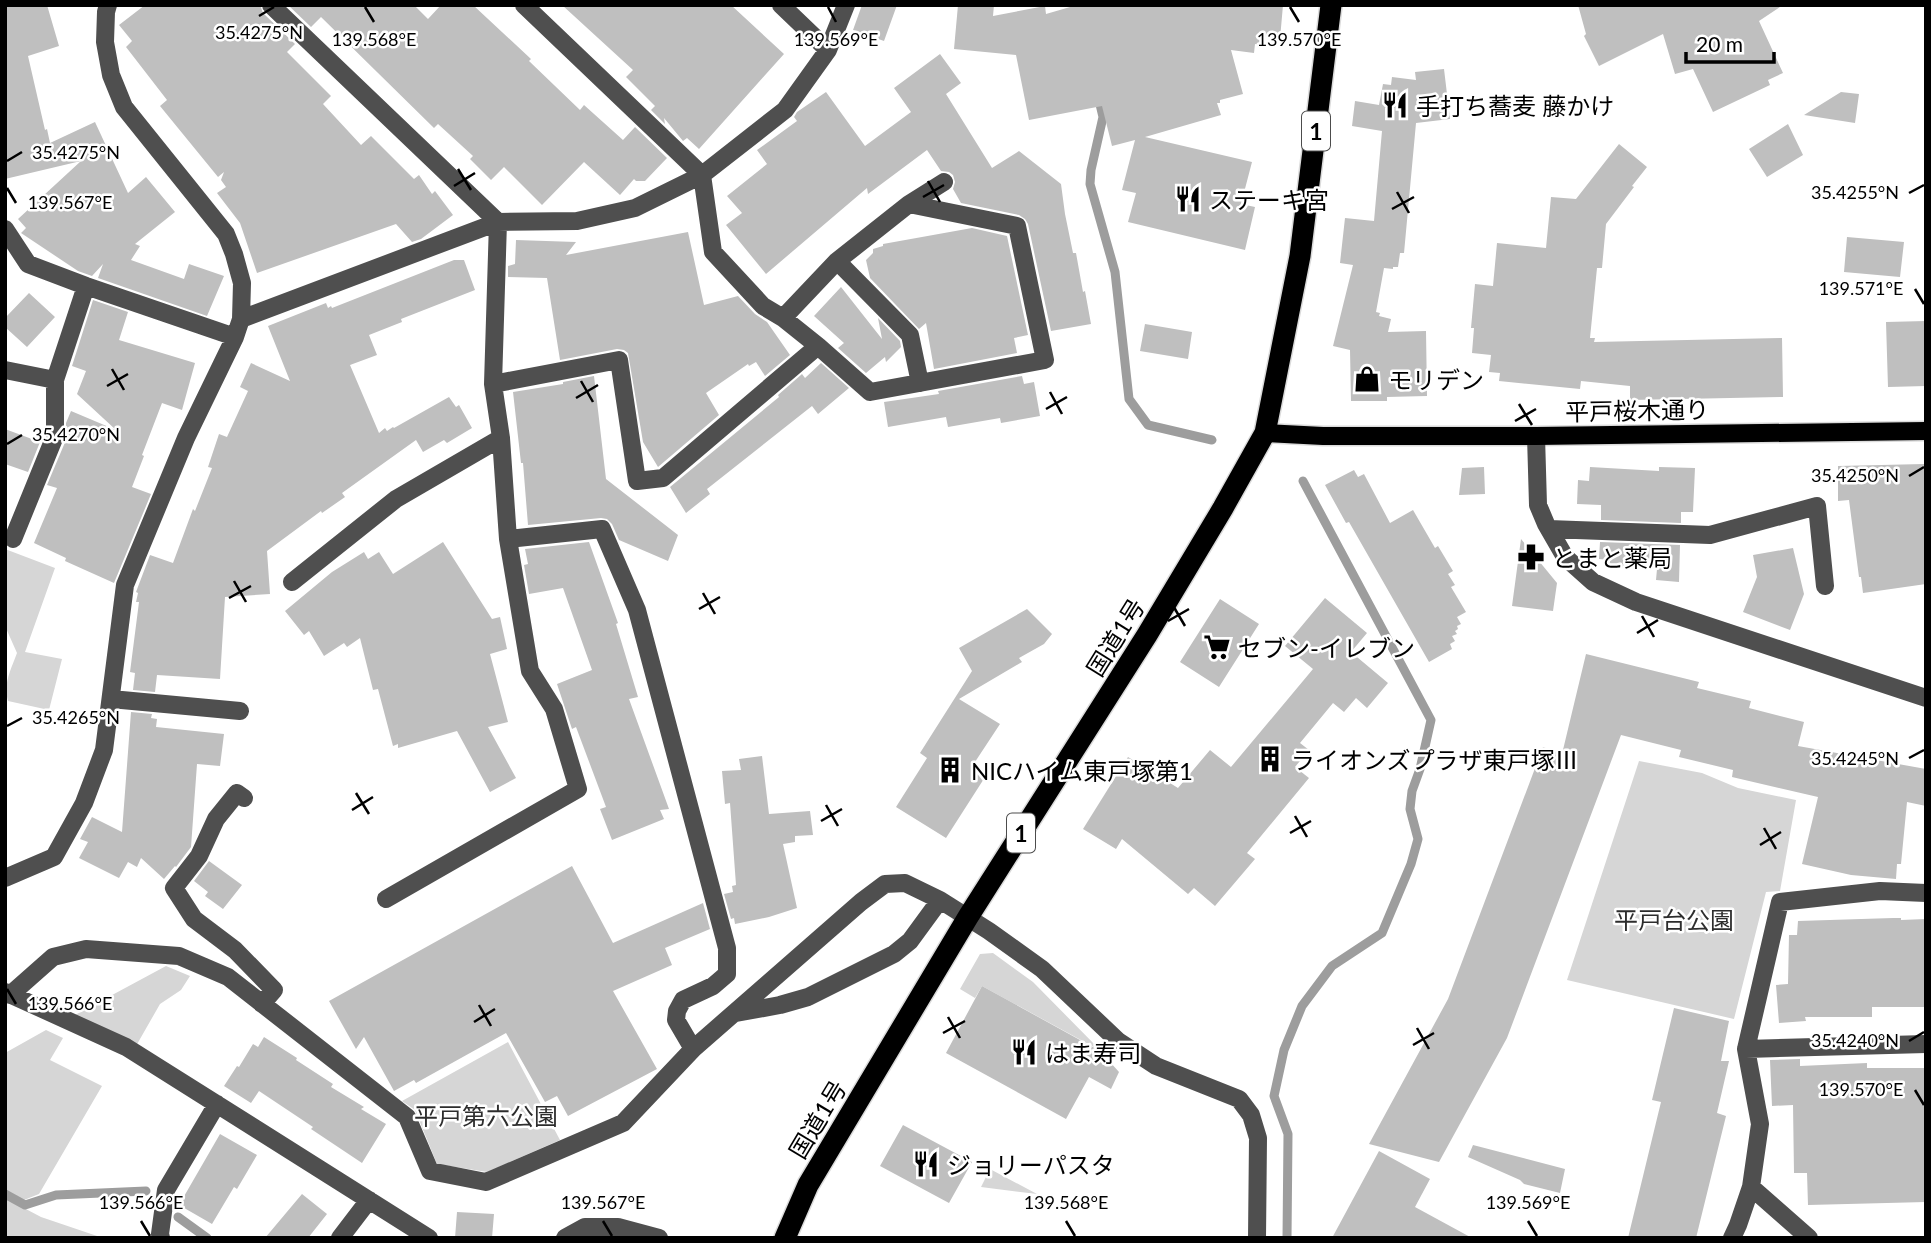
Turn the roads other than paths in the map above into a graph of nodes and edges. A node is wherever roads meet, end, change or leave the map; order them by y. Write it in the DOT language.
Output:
graph roads {
  1 [pos="108,5"];
  2 [pos="271,5"];
  3 [pos="524,5"];
  4 [pos="780,5"];
  5 [pos="846,5"];
  6 [pos="1331,5"];
  7 [pos="828,50"];
  8 [pos="702,174"];
  9 [pos="944,182"];
  10 [pos="909,204"];
  11 [pos="498,222"];
  12 [pos="5,229"];
  13 [pos="837,261"];
  14 [pos="86,286"];
  15 [pos="240,318"];
  16 [pos="783,318"];
  17 [pos="235,337"];
  18 [pos="818,346"];
  19 [pos="5,370"];
  20 [pos="55,380"];
  21 [pos="920,383"];
  22 [pos="493,384"];
  23 [pos="1926,431"];
  24 [pos="1265,433"];
  25 [pos="1536,436"];
  26 [pos="501,438"];
  27 [pos="1549,529"];
  28 [pos="13,539"];
  29 [pos="508,539"];
  30 [pos="292,582"];
  31 [pos="1825,586"];
  32 [pos="1926,698"];
  33 [pos="111,699"];
  34 [pos="240,711"];
  35 [pos="244,798"];
  36 [pos="5,878"];
  37 [pos="1926,893"];
  38 [pos="386,899"];
  39 [pos="940,900"];
  40 [pos="968,917"];
  41 [pos="8,993"];
  42 [pos="262,1004"];
  43 [pos="734,1013"];
  44 [pos="1926,1044"];
  45 [pos="693,1049"];
  46 [pos="1746,1049"];
  47 [pos="216,1104"];
  48 [pos="1751,1187"];
  49 [pos="369,1200"];
  50 [pos="161,1238"];
  51 [pos="340,1238"];
  52 [pos="429,1238"];
  53 [pos="565,1238"];
  54 [pos="659,1238"];
  55 [pos="785,1238"];
  56 [pos="1257,1238"];
  57 [pos="1732,1238"];
  58 [pos="1809,1238"];
  1 -- 15 [label="street"];
  2 -- 11 [label="street"];
  3 -- 8 [label="street"];
  4 -- 7 [label="street"];
  5 -- 7 [label="street"];
  6 -- 24 [label="highway, 国道1号 / 1"];
  7 -- 8 [label="street"];
  8 -- 11 [label="street"];
  8 -- 16 [label="street"];
  9 -- 10 [label="street"];
  10 -- 13 [label="street"];
  10 -- 21 [label="street"];
  11 -- 15 [label="street"];
  11 -- 22 [label="street"];
  12 -- 14 [label="street"];
  13 -- 16 [label="street"];
  13 -- 21 [label="street"];
  14 -- 17 [label="street"];
  14 -- 20 [label="street"];
  15 -- 17 [label="street"];
  16 -- 18 [label="street"];
  17 -- 33 [label="street"];
  18 -- 21 [label="street"];
  18 -- 22 [label="street"];
  19 -- 20 [label="street"];
  20 -- 28 [label="street"];
  22 -- 26 [label="street"];
  23 -- 25 [label="main road, 平戸桜木通り"];
  24 -- 25 [label="main road, 平戸桜木通り"];
  24 -- 40 [label="highway, 国道1号 / 1"];
  25 -- 27 [label="street"];
  26 -- 29 [label="street"];
  26 -- 30 [label="street"];
  27 -- 31 [label="street"];
  27 -- 32 [label="street"];
  29 -- 38 [label="street"];
  29 -- 45 [label="street"];
  33 -- 34 [label="street"];
  33 -- 36 [label="street"];
  35 -- 42 [label="street"];
  37 -- 46 [label="street"];
  39 -- 40 [label="street"];
  39 -- 43 [label="street"];
  39 -- 43 [label="street"];
  40 -- 55 [label="highway, 国道1号 / 1"];
  40 -- 56 [label="street"];
  41 -- 42 [label="street"];
  41 -- 47 [label="street"];
  42 -- 45 [label="street"];
  43 -- 45 [label="street"];
  44 -- 46 [label="street"];
  46 -- 48 [label="street"];
  47 -- 49 [label="street"];
  47 -- 50 [label="street"];
  48 -- 57 [label="street"];
  48 -- 58 [label="street"];
  49 -- 51 [label="street"];
  49 -- 52 [label="street"];
  53 -- 54 [label="street"];
}
